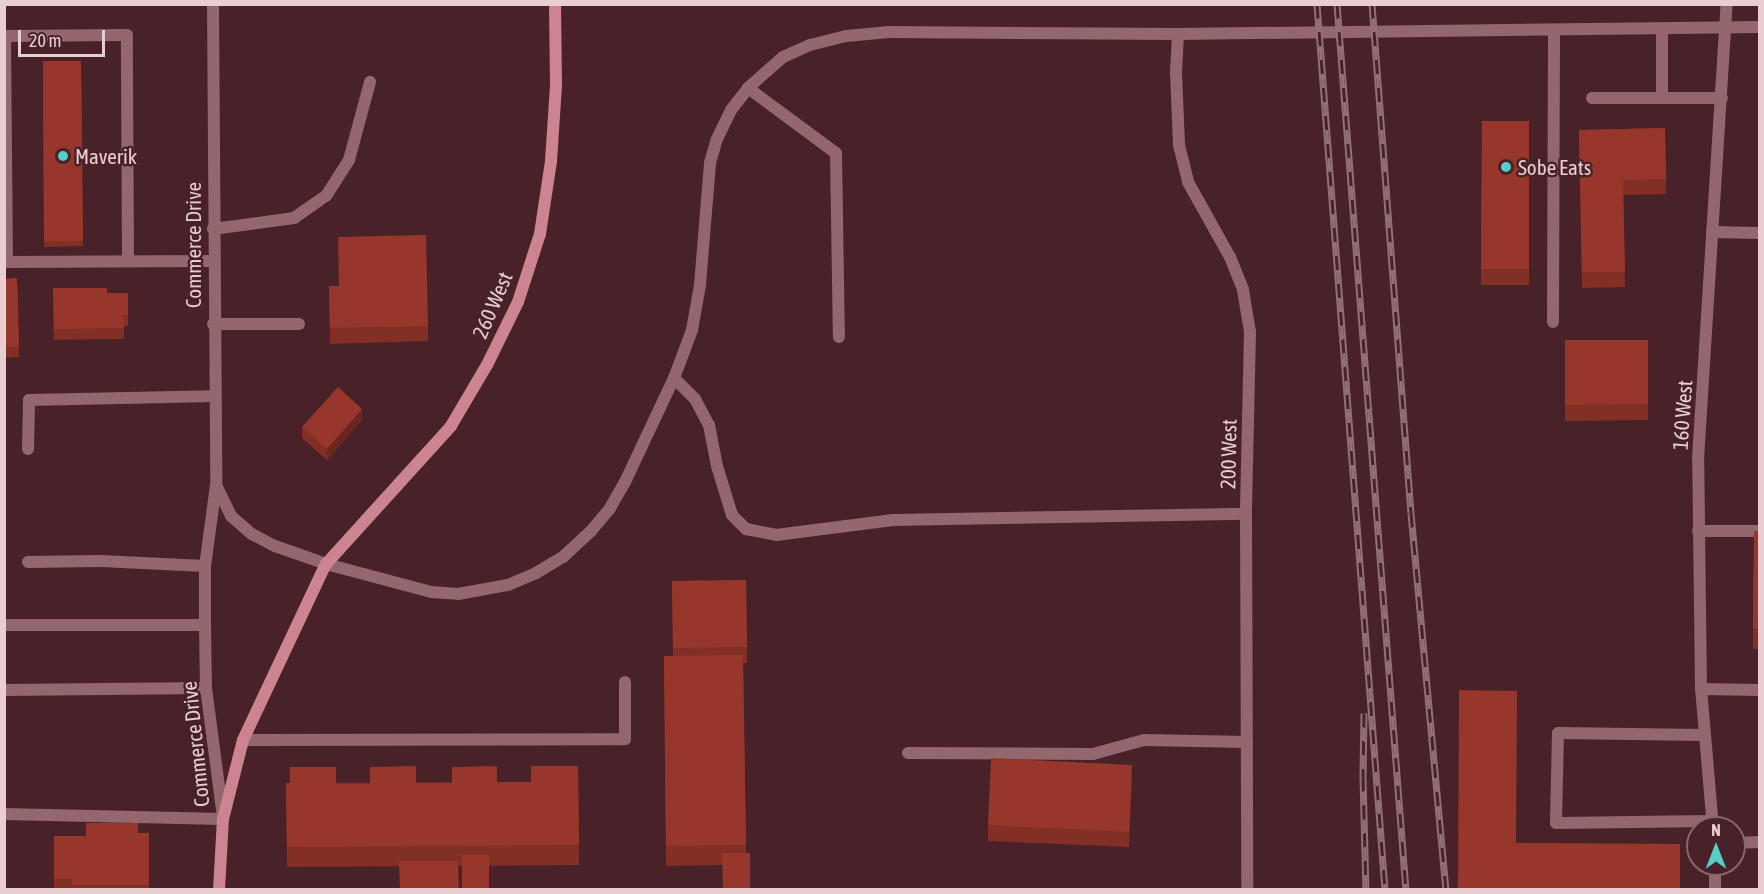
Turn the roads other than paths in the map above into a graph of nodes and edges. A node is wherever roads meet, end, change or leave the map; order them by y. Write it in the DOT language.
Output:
graph roads {
  1 [pos="213,4"];
  2 [pos="555,4"];
  3 [pos="1727,4"];
  4 [pos="1760,27"];
  5 [pos="1727,28"];
  6 [pos="1662,29"];
  7 [pos="1554,30"];
  8 [pos="1178,34"];
  9 [pos="370,82"];
  10 [pos="748,88"];
  11 [pos="1592,98"];
  12 [pos="1662,98"];
  13 [pos="1722,98"];
  14 [pos="213,229"];
  15 [pos="1712,232"];
  16 [pos="1760,233"];
  17 [pos="128,261"];
  18 [pos="212,261"];
  19 [pos="6,262"];
  20 [pos="1553,322"];
  21 [pos="213,324"];
  22 [pos="299,324"];
  23 [pos="838,337"];
  24 [pos="674,378"];
  25 [pos="214,396"];
  26 [pos="28,449"];
  27 [pos="216,485"];
  28 [pos="1246,514"];
  29 [pos="1698,531"];
  30 [pos="1760,531"];
  31 [pos="28,562"];
  32 [pos="327,564"];
  33 [pos="205,566"];
  34 [pos="4,625"];
  35 [pos="205,625"];
  36 [pos="625,682"];
  37 [pos="206,688"];
  38 [pos="1701,689"];
  39 [pos="4,690"];
  40 [pos="1760,690"];
  41 [pos="1704,735"];
  42 [pos="243,740"];
  43 [pos="1247,742"];
  44 [pos="908,753"];
  45 [pos="4,814"];
  46 [pos="1711,816"];
  47 [pos="223,819"];
  48 [pos="1686,824"];
  49 [pos="219,890"];
  50 [pos="1247,890"];
  1 -- 14 [label="street, Commerce Drive"];
  2 -- 32 [label="street, 260 West"];
  3 -- 5 [label="street, 160 West"];
  4 -- 5 [label="street"];
  5 -- 6 [label="street"];
  5 -- 13 [label="street, 160 West"];
  6 -- 7 [label="street"];
  6 -- 12 [label="street"];
  7 -- 8 [label="street"];
  7 -- 20 [label="street"];
  8 -- 10 [label="street"];
  8 -- 28 [label="street, 200 West"];
  9 -- 14 [label="street"];
  10 -- 23 [label="street"];
  10 -- 24 [label="street"];
  11 -- 12 [label="street"];
  12 -- 13 [label="street"];
  13 -- 15 [label="street, 160 West"];
  14 -- 18 [label="street, Commerce Drive"];
  15 -- 16 [label="street"];
  15 -- 29 [label="street, 160 West"];
  17 -- 18 [label="street"];
  17 -- 19 [label="street"];
  17 -- 19 [label="street"];
  18 -- 21 [label="street, Commerce Drive"];
  21 -- 22 [label="street"];
  21 -- 25 [label="street, Commerce Drive"];
  24 -- 28 [label="street"];
  24 -- 32 [label="street"];
  25 -- 26 [label="street"];
  25 -- 27 [label="street, Commerce Drive"];
  27 -- 32 [label="street, Commerce Drive"];
  27 -- 33 [label="street, Commerce Drive"];
  28 -- 43 [label="street, 200 West"];
  29 -- 30 [label="street"];
  29 -- 38 [label="street, 160 West"];
  31 -- 33 [label="street"];
  32 -- 42 [label="street, Commerce Drive"];
  33 -- 35 [label="street, Commerce Drive"];
  34 -- 35 [label="street"];
  35 -- 37 [label="street, Commerce Drive"];
  36 -- 42 [label="street"];
  37 -- 39 [label="street"];
  37 -- 47 [label="street, Commerce Drive"];
  38 -- 40 [label="street"];
  38 -- 41 [label="street, 160 West"];
  41 -- 46 [label="street, 160 West"];
  41 -- 48 [label="street"];
  42 -- 47 [label="street, Commerce Drive"];
  43 -- 44 [label="street"];
  43 -- 50 [label="street, 200 West"];
  45 -- 47 [label="street"];
  47 -- 49 [label="street, Commerce Drive"];
}
